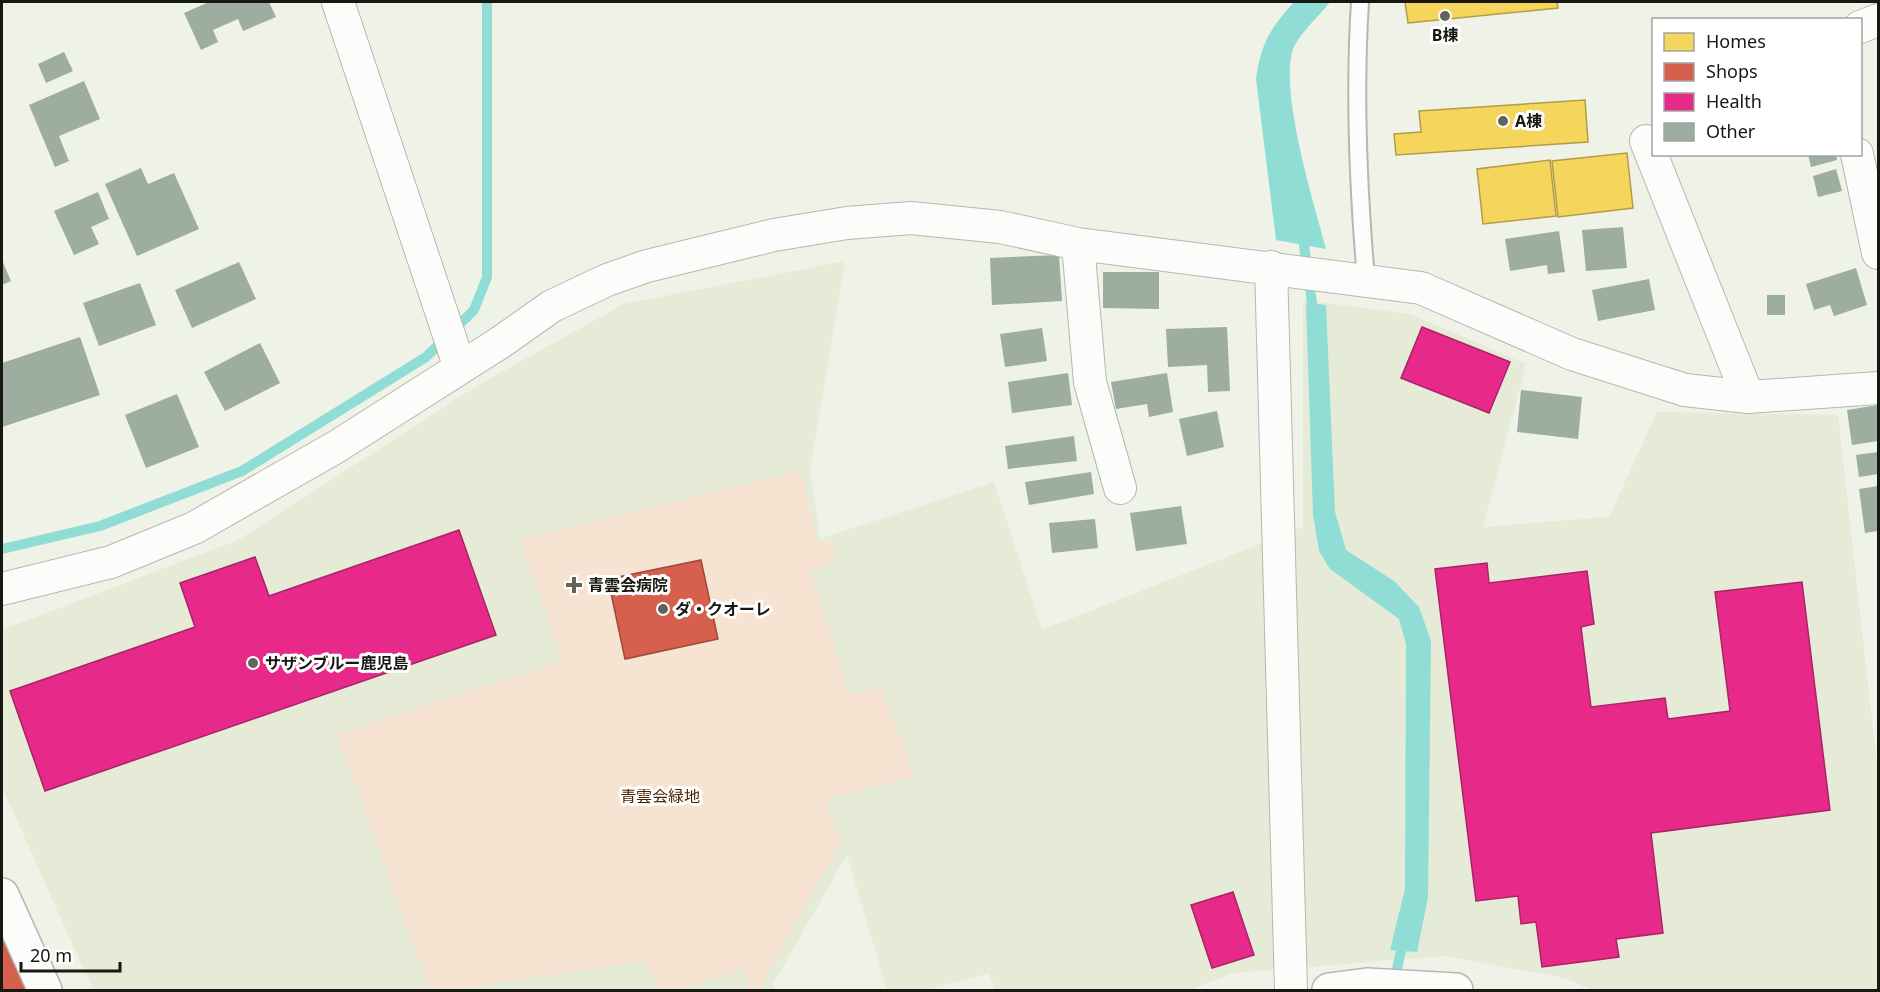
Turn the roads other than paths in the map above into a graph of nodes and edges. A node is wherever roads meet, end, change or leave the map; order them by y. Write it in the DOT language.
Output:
graph roads {
  1 [pos="338,2"];
  2 [pos="1360,2"];
  3 [pos="1878,20"];
  4 [pos="1862,26"];
  5 [pos="1646,141"];
  6 [pos="1857,156"];
  7 [pos="1077,244"];
  8 [pos="1878,253"];
  9 [pos="1270,267"];
  10 [pos="1353,277"];
  11 [pos="458,361"];
  12 [pos="1878,388"];
  13 [pos="1748,397"];
  14 [pos="1120,488"];
  15 [pos="2,589"];
  16 [pos="2,894"];
  17 [pos="1444,989"];
  18 [pos="45,990"];
  19 [pos="1291,990"];
  20 [pos="1329,990"];
  1 -- 11 [label="street"];
  2 -- 10 [label="lane"];
  3 -- 4 [label="street"];
  5 -- 13 [label="street"];
  6 -- 8 [label="street"];
  7 -- 9 [label="street"];
  7 -- 11 [label="street"];
  7 -- 14 [label="street"];
  9 -- 10 [label="street"];
  9 -- 19 [label="street"];
  10 -- 13 [label="street"];
  11 -- 15 [label="street"];
  12 -- 13 [label="street"];
  16 -- 18 [label="street"];
  17 -- 20 [label="street"];
}
